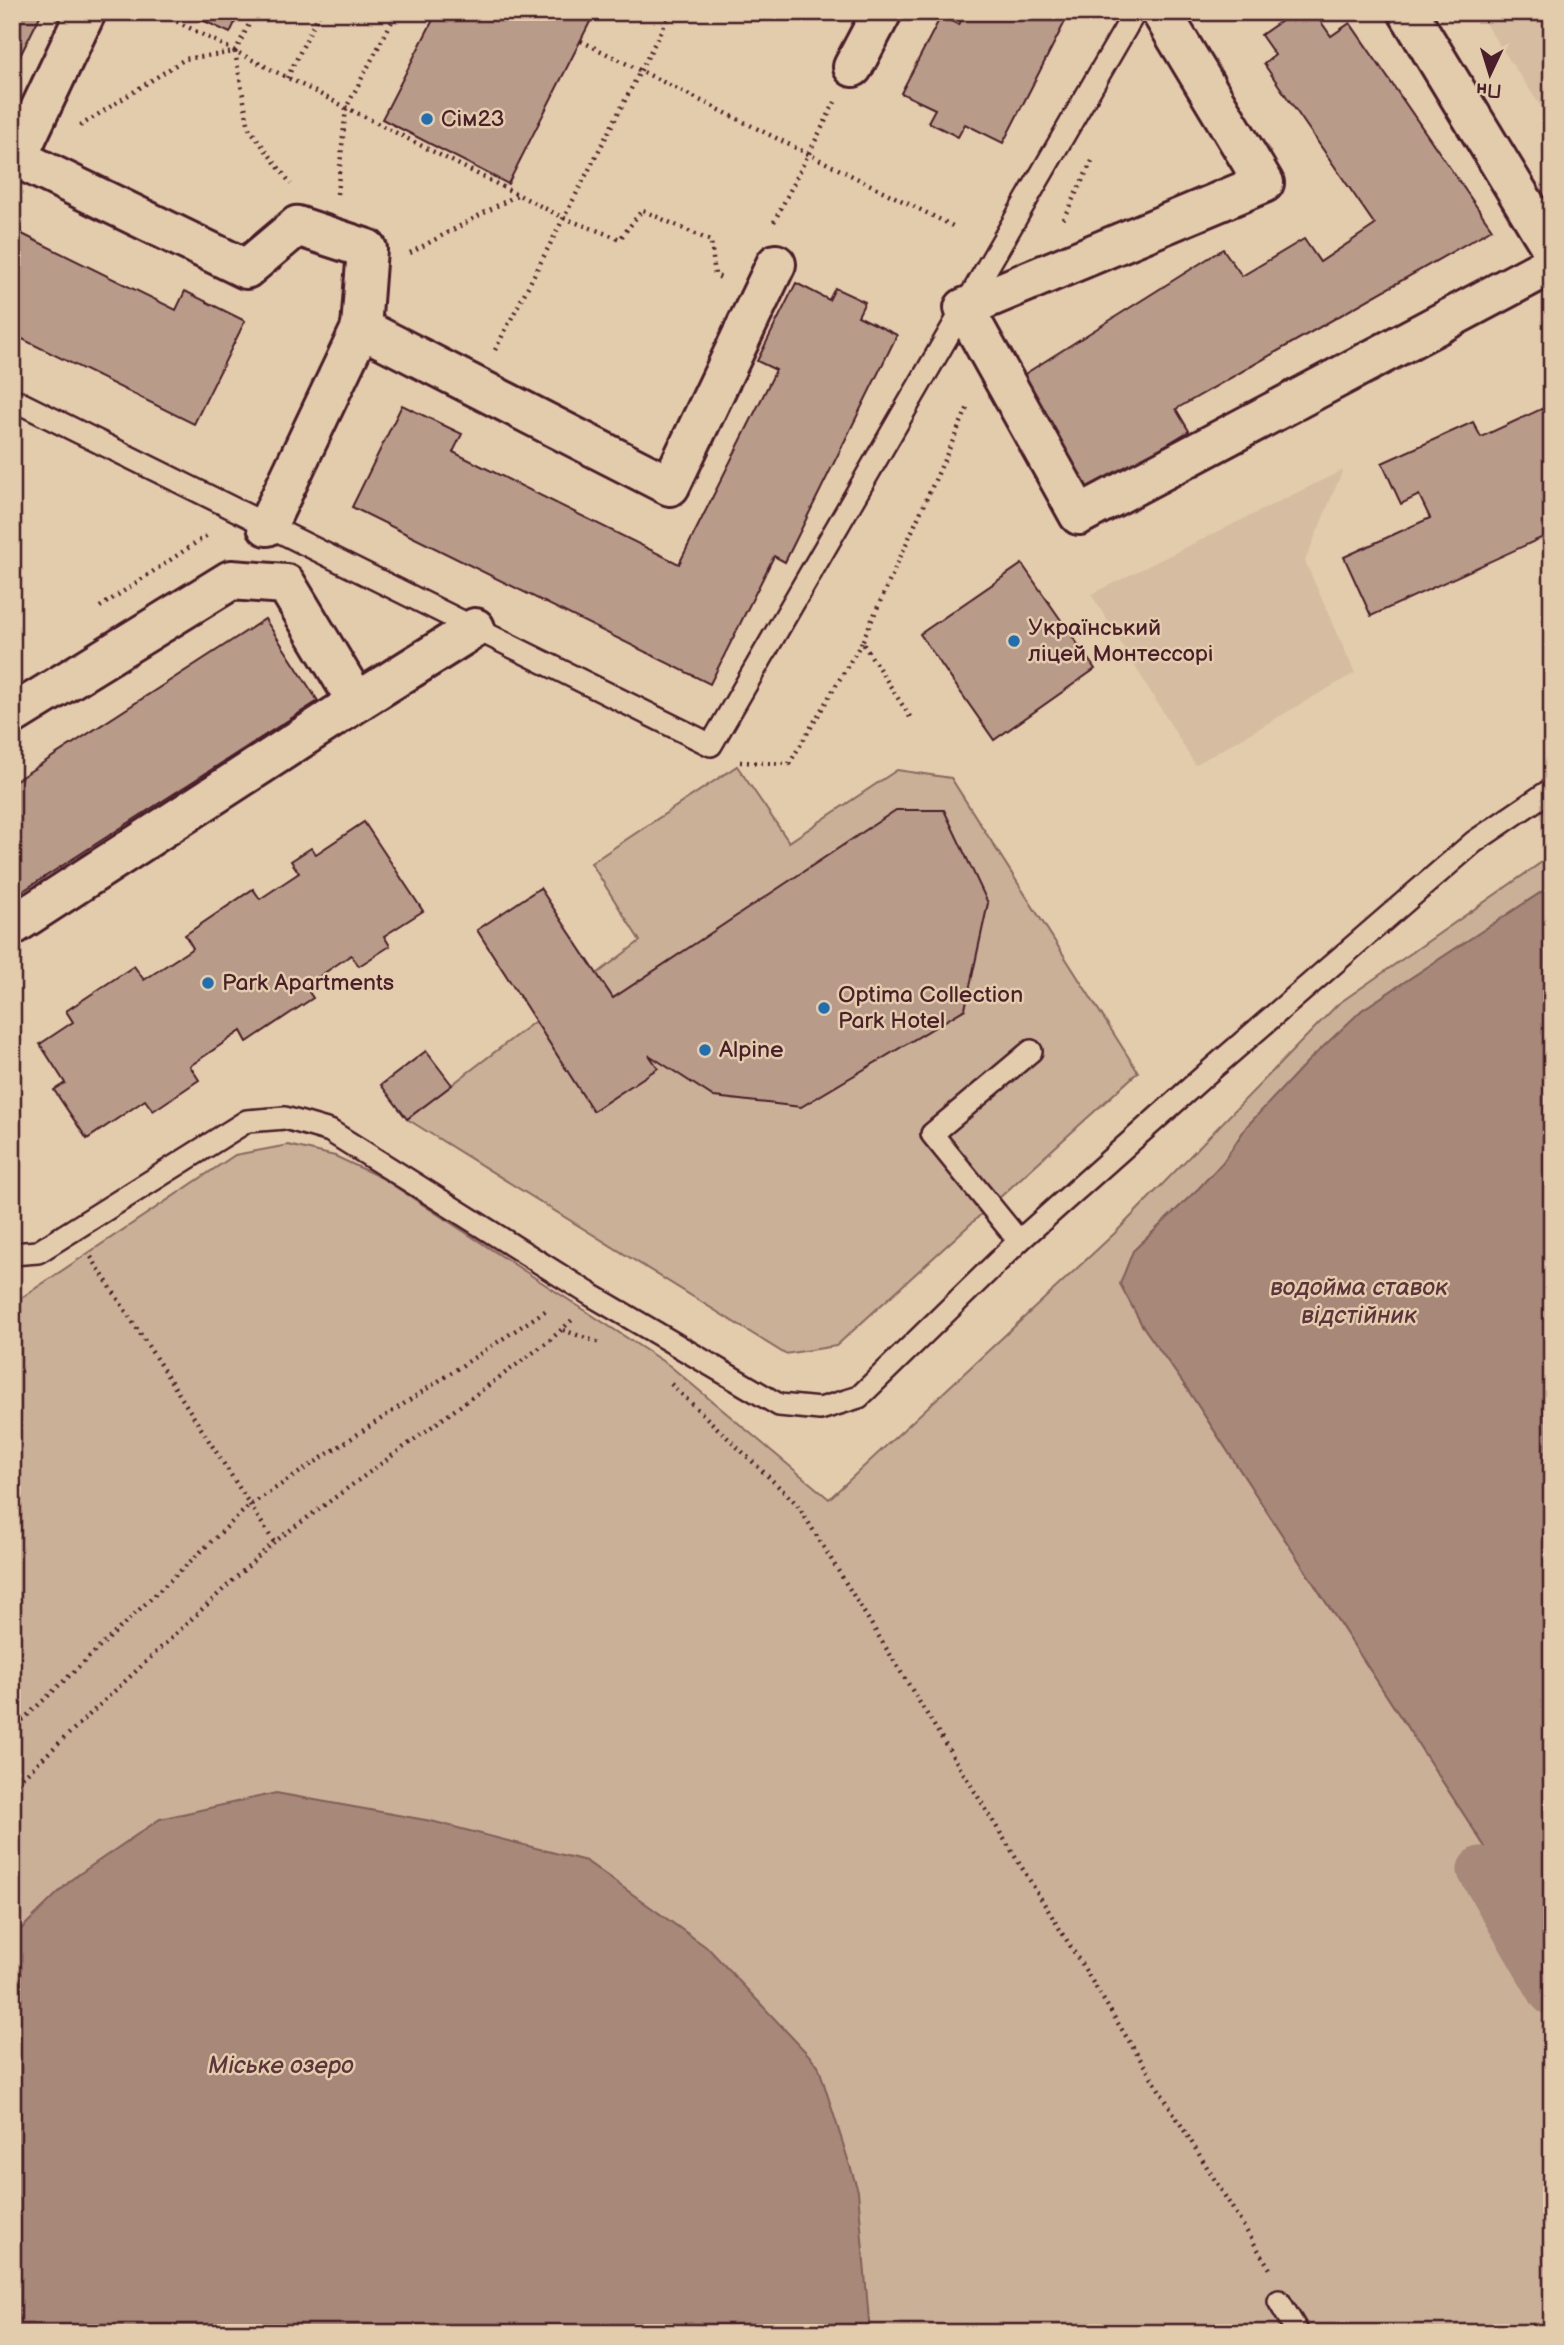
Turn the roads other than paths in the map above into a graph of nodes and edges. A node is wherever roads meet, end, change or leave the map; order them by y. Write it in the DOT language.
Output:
graph roads {
  1 [pos="86,12"];
  2 [pos="882,12"];
  3 [pos="1135,12"];
  4 [pos="1161,12"];
  5 [pos="1408,12"];
  6 [pos="853,67"];
  7 [pos="774,246"];
  8 [pos="1552,249"];
  9 [pos="1552,264"];
  10 [pos="964,308"];
  11 [pos="361,328"];
  12 [pos="12,399"];
  13 [pos="267,526"];
  14 [pos="475,628"];
  15 [pos="357,702"];
  16 [pos="12,715"];
  17 [pos="1552,789"];
  18 [pos="12,926"];
  19 [pos="1031,1051"];
  20 [pos="1019,1241"];
  21 [pos="12,1254"];
  22 [pos="1279,2301"];
  23 [pos="1298,2333"];
  1 -- 11 [label="street"];
  2 -- 6 [label="street"];
  3 -- 10 [label="lane"];
  4 -- 10 [label="street"];
  5 -- 8 [label="street"];
  7 -- 11 [label="street"];
  9 -- 10 [label="street"];
  10 -- 14 [label="lane"];
  11 -- 13 [label="street"];
  12 -- 13 [label="lane"];
  13 -- 14 [label="lane"];
  14 -- 15 [label="street"];
  15 -- 16 [label="street"];
  15 -- 18 [label="street"];
  17 -- 20 [label="lane"];
  19 -- 20 [label="lane"];
  20 -- 21 [label="lane"];
  22 -- 23 [label="lane"];
}
